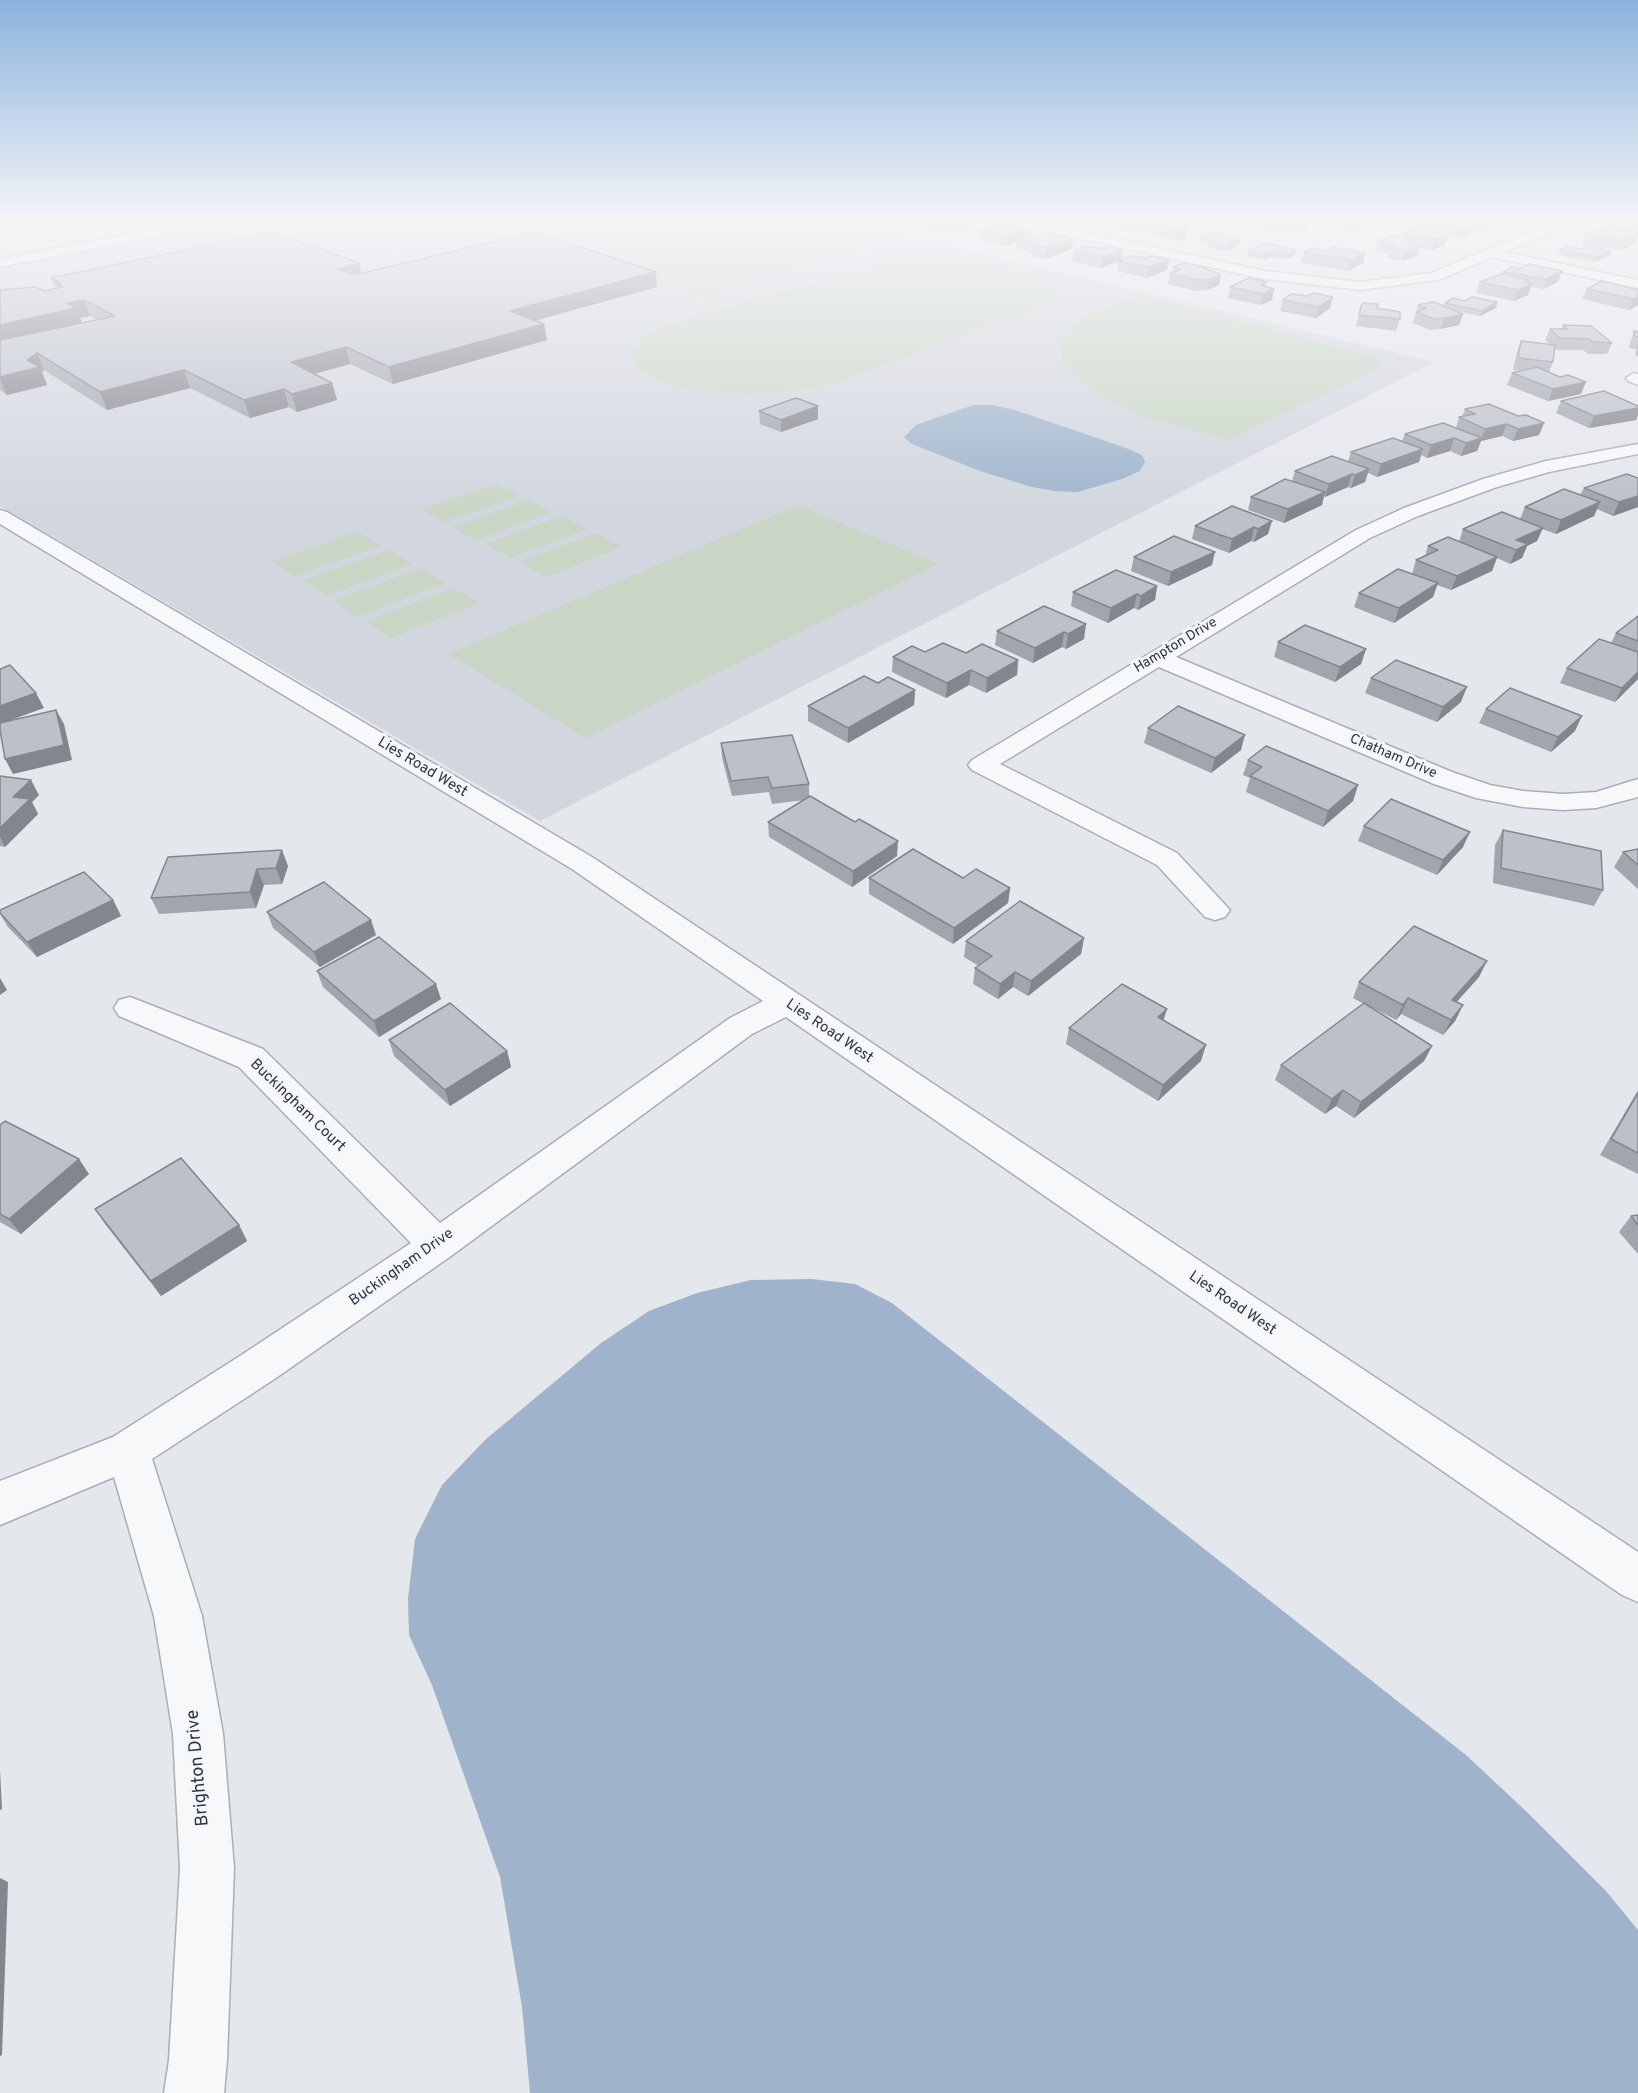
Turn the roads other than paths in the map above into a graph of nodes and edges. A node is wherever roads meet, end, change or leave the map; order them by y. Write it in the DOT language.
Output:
graph roads {
  1 [pos="1638,448"];
  2 [pos="0,516"];
  3 [pos="1158,657"];
  4 [pos="1638,787"];
  5 [pos="1215,910"];
  6 [pos="787,1003"];
  7 [pos="130,1008"];
  8 [pos="438,1245"];
  9 [pos="128,1451"];
  10 [pos="0,1503"];
  11 [pos="1638,1579"];
  12 [pos="194,2093"];
  1 -- 3 [label="street, Hampton Drive"];
  2 -- 6 [label="street, Lies Road West"];
  3 -- 4 [label="street, Chatham Drive"];
  3 -- 5 [label="street, Hampton Drive"];
  6 -- 8 [label="street, Buckingham Drive"];
  6 -- 11 [label="street, Lies Road West"];
  7 -- 8 [label="street, Buckingham Court"];
  8 -- 9 [label="street, Buckingham Drive"];
  9 -- 10 [label="street, Buckingham Drive"];
  9 -- 12 [label="street, Brighton Drive"];
}
